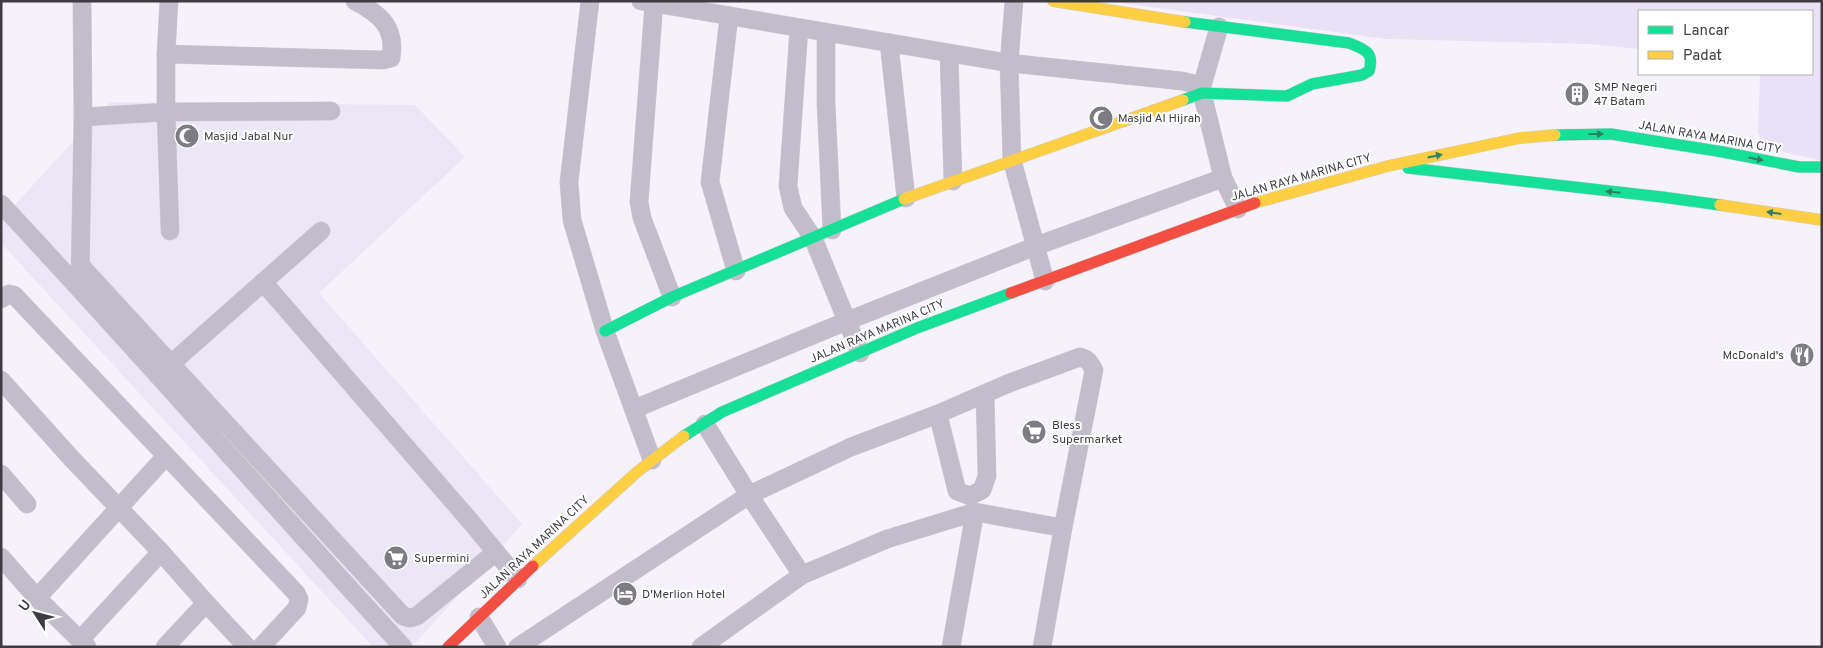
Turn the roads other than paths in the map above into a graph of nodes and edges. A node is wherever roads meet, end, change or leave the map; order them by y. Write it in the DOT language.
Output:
graph roads {
  1 [pos="82,1"];
  2 [pos="169,1"];
  3 [pos="355,1"];
  4 [pos="590,1"];
  5 [pos="1014,1"];
  6 [pos="1053,1"];
  7 [pos="647,2"];
  8 [pos="728,16"];
  9 [pos="1219,26"];
  10 [pos="799,28"];
  11 [pos="826,33"];
  12 [pos="889,43"];
  13 [pos="166,54"];
  14 [pos="949,54"];
  15 [pos="1008,64"];
  16 [pos="1202,89"];
  17 [pos="330,111"];
  18 [pos="166,112"];
  19 [pos="83,117"];
  20 [pos="1012,160"];
  21 [pos="1388,166"];
  22 [pos="1822,167"];
  23 [pos="1224,178"];
  24 [pos="954,181"];
  25 [pos="906,198"];
  26 [pos="1,204"];
  27 [pos="1238,209"];
  28 [pos="1822,220"];
  29 [pos="832,230"];
  30 [pos="170,231"];
  31 [pos="321,231"];
  32 [pos="814,238"];
  33 [pos="1036,246"];
  34 [pos="81,266"];
  35 [pos="736,271"];
  36 [pos="1045,281"];
  37 [pos="263,282"];
  38 [pos="80,288"];
  39 [pos="672,298"];
  40 [pos="1,299"];
  41 [pos="848,321"];
  42 [pos="605,331"];
  43 [pos="860,352"];
  44 [pos="171,363"];
  45 [pos="158,375"];
  46 [pos="1,380"];
  47 [pos="985,394"];
  48 [pos="634,409"];
  49 [pos="938,414"];
  50 [pos="705,424"];
  51 [pos="166,456"];
  52 [pos="652,460"];
  53 [pos="1,474"];
  54 [pos="749,495"];
  55 [pos="27,504"];
  56 [pos="118,508"];
  57 [pos="975,512"];
  58 [pos="1062,528"];
  59 [pos="161,552"];
  60 [pos="496,552"];
  61 [pos="1,557"];
  62 [pos="802,575"];
  63 [pos="518,579"];
  64 [pos="37,598"];
  65 [pos="206,603"];
  66 [pos="479,617"];
  67 [pos="84,643"];
  68 [pos="165,647"];
  69 [pos="247,647"];
  70 [pos="261,647"];
  71 [pos="403,647"];
  72 [pos="448,647"];
  73 [pos="496,647"];
  74 [pos="518,647"];
  75 [pos="702,647"];
  76 [pos="951,647"];
  77 [pos="1042,647"];
  1 -- 19 [label="street"];
  2 -- 13 [label="street"];
  3 -- 13 [label="street"];
  4 -- 42 [label="street"];
  5 -- 15 [label="street"];
  6 -- 9 [label="main road"];
  7 -- 8 [label="street"];
  7 -- 39 [label="street"];
  8 -- 10 [label="street"];
  8 -- 35 [label="street"];
  9 -- 16 [label="street"];
  9 -- 16 [label="main road"];
  10 -- 11 [label="street"];
  10 -- 32 [label="street"];
  11 -- 12 [label="street"];
  11 -- 29 [label="street"];
  12 -- 14 [label="street"];
  12 -- 25 [label="street"];
  13 -- 18 [label="street"];
  14 -- 15 [label="street"];
  14 -- 24 [label="street"];
  15 -- 16 [label="street"];
  15 -- 20 [label="street"];
  16 -- 20 [label="main road"];
  16 -- 23 [label="street"];
  17 -- 18 [label="street"];
  18 -- 19 [label="street"];
  18 -- 30 [label="street"];
  19 -- 34 [label="street"];
  20 -- 24 [label="main road"];
  20 -- 33 [label="street"];
  21 -- 22 [label="main road, JALAN RAYA MARINA CITY, one-way"];
  21 -- 27 [label="main road, JALAN RAYA MARINA CITY"];
  28 -- 21 [label="main road, JALAN RAYA MARINA CITY, one-way"];
  23 -- 27 [label="street"];
  23 -- 33 [label="street"];
  24 -- 25 [label="main road"];
  25 -- 29 [label="main road"];
  26 -- 38 [label="street"];
  27 -- 36 [label="main road, JALAN RAYA MARINA CITY"];
  29 -- 32 [label="main road"];
  31 -- 37 [label="street"];
  32 -- 35 [label="main road"];
  32 -- 41 [label="street"];
  33 -- 36 [label="street"];
  33 -- 41 [label="street"];
  34 -- 38 [label="street"];
  34 -- 44 [label="street"];
  35 -- 39 [label="main road"];
  36 -- 43 [label="main road, JALAN RAYA MARINA CITY"];
  37 -- 44 [label="street"];
  37 -- 60 [label="street"];
  38 -- 45 [label="street"];
  39 -- 42 [label="main road"];
  40 -- 51 [label="street"];
  41 -- 43 [label="street"];
  41 -- 48 [label="street"];
  42 -- 48 [label="street"];
  43 -- 50 [label="main road, JALAN RAYA MARINA CITY"];
  44 -- 45 [label="street"];
  44 -- 60 [label="street"];
  45 -- 71 [label="street"];
  46 -- 56 [label="street"];
  47 -- 49 [label="street"];
  47 -- 49 [label="street"];
  47 -- 58 [label="street"];
  48 -- 52 [label="street"];
  49 -- 54 [label="street"];
  50 -- 52 [label="main road, JALAN RAYA MARINA CITY"];
  50 -- 54 [label="street"];
  51 -- 56 [label="street"];
  51 -- 70 [label="street"];
  52 -- 63 [label="main road, JALAN RAYA MARINA CITY"];
  53 -- 55 [label="street"];
  54 -- 62 [label="street"];
  54 -- 74 [label="street"];
  56 -- 59 [label="street"];
  56 -- 64 [label="street"];
  57 -- 58 [label="street"];
  57 -- 62 [label="street"];
  57 -- 76 [label="street"];
  58 -- 77 [label="street"];
  59 -- 65 [label="street"];
  59 -- 67 [label="street"];
  60 -- 63 [label="street"];
  61 -- 64 [label="street"];
  62 -- 75 [label="street"];
  63 -- 66 [label="main road, JALAN RAYA MARINA CITY"];
  64 -- 67 [label="street"];
  65 -- 68 [label="street"];
  65 -- 69 [label="street"];
  66 -- 72 [label="main road, JALAN RAYA MARINA CITY"];
  66 -- 73 [label="street"];
}
